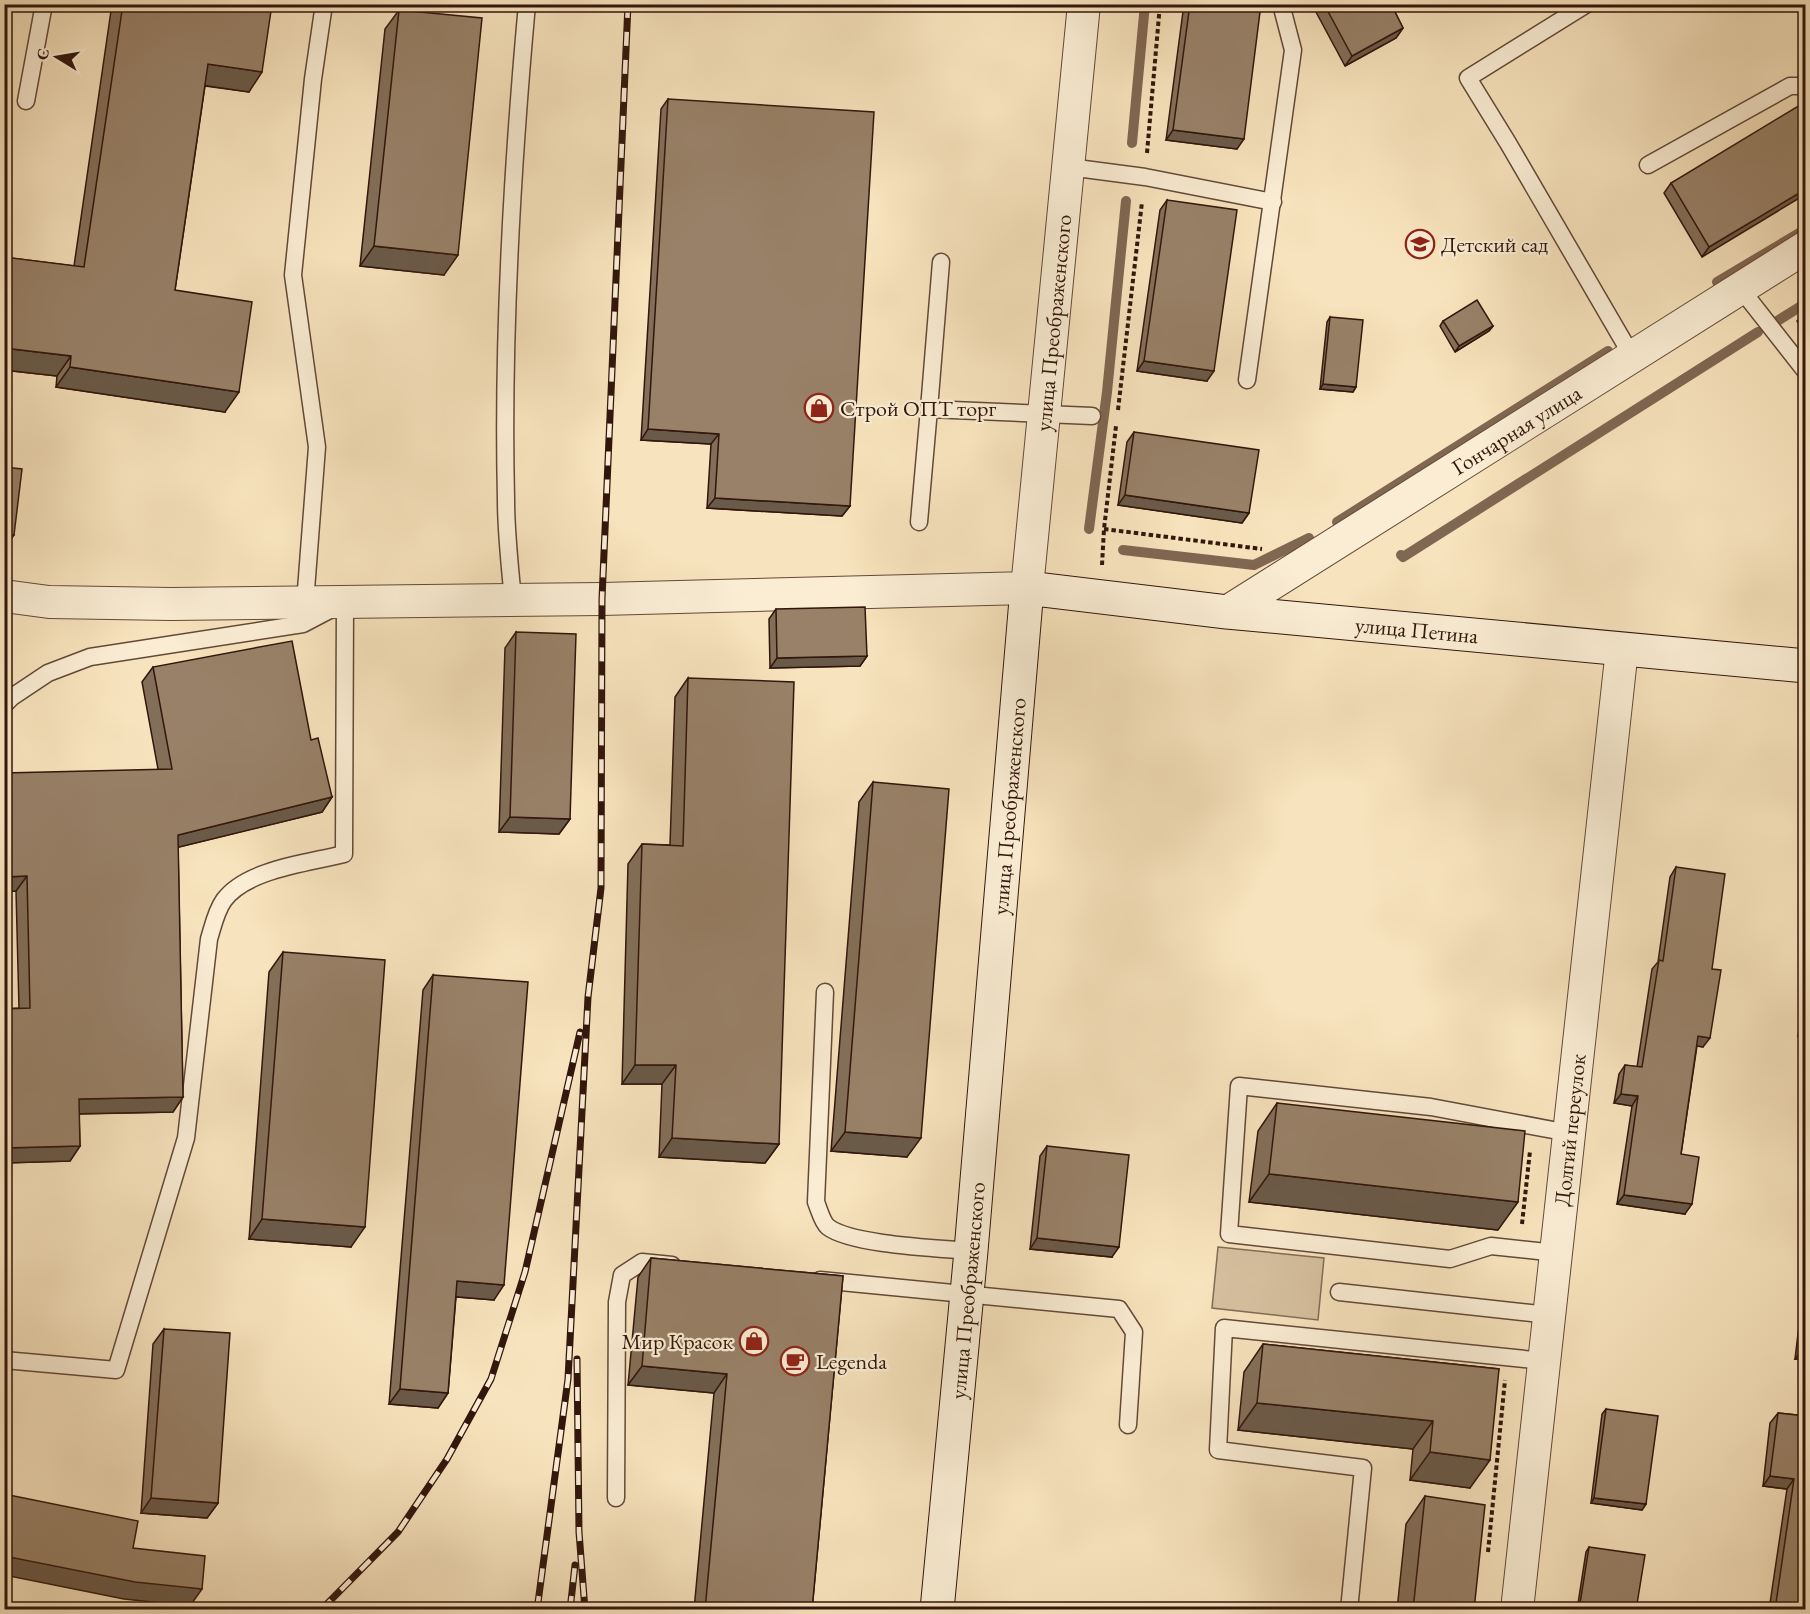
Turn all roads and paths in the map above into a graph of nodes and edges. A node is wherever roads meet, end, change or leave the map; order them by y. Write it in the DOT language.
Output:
graph roads {
  1 [pos="44,4"];
  2 [pos="324,4"];
  3 [pos="527,4"];
  4 [pos="1084,4"];
  5 [pos="1160,4"];
  6 [pos="1281,4"];
  7 [pos="1579,7"];
  8 [pos="1806,86"];
  9 [pos="26,101"];
  10 [pos="1648,165"];
  11 [pos="1069,167"];
  12 [pos="1145,177"];
  13 [pos="1273,202"];
  14 [pos="1806,247"];
  15 [pos="942,262"];
  16 [pos="1740,288"];
  17 [pos="1632,356"];
  18 [pos="1806,372"];
  19 [pos="1247,380"];
  20 [pos="930,409"];
  21 [pos="1118,412"];
  22 [pos="1045,413"];
  23 [pos="1092,416"];
  24 [pos="1116,424"];
  25 [pos="919,522"];
  26 [pos="1270,545"];
  27 [pos="1027,588"];
  28 [pos="4,596"];
  29 [pos="513,600"];
  30 [pos="345,602"];
  31 [pos="305,603"];
  32 [pos="1227,612"];
  33 [pos="1622,650"];
  34 [pos="1806,666"];
  35 [pos="4,705"];
  36 [pos="825,992"];
  37 [pos="1569,1133"];
  38 [pos="970,1251"];
  39 [pos="1556,1253"];
  40 [pos="688,1266"];
  41 [pos="803,1278"];
  42 [pos="1339,1292"];
  43 [pos="967,1293"];
  44 [pos="1549,1315"];
  45 [pos="4,1360"];
  46 [pos="1544,1361"];
  47 [pos="1128,1425"];
  48 [pos="616,1498"];
  49 [pos="937,1610"];
  50 [pos="1349,1610"];
  51 [pos="1517,1610"];
  1 -- 9 [label="lane"];
  2 -- 31 [label="lane"];
  3 -- 29 [label="lane"];
  4 -- 11 [label="street, улица Преображенского"];
  5 -- 12 [label="path"];
  6 -- 13 [label="lane"];
  7 -- 17 [label="lane"];
  8 -- 10 [label="lane"];
  11 -- 12 [label="lane"];
  11 -- 22 [label="street, улица Преображенского"];
  12 -- 13 [label="lane"];
  12 -- 21 [label="path"];
  13 -- 19 [label="lane"];
  14 -- 16 [label="street, Гончарная улица"];
  15 -- 20 [label="lane"];
  16 -- 17 [label="street, Гончарная улица"];
  16 -- 18 [label="lane"];
  17 -- 32 [label="street, Гончарная улица"];
  20 -- 22 [label="lane"];
  20 -- 25 [label="lane"];
  22 -- 23 [label="lane"];
  22 -- 27 [label="street, улица Преображенского"];
  24 -- 26 [label="path"];
  27 -- 29 [label="street"];
  27 -- 32 [label="street, улица Петина"];
  27 -- 38 [label="street, улица Преображенского"];
  28 -- 31 [label="street"];
  29 -- 30 [label="street"];
  30 -- 31 [label="street"];
  30 -- 35 [label="lane"];
  30 -- 45 [label="lane"];
  32 -- 33 [label="street, улица Петина"];
  33 -- 34 [label="street, улица Петина"];
  33 -- 37 [label="street, Долгий переулок"];
  36 -- 38 [label="lane"];
  37 -- 39 [label="street, Долгий переулок"];
  37 -- 39 [label="lane"];
  38 -- 43 [label="street, улица Преображенского"];
  39 -- 44 [label="street, Долгий переулок"];
  40 -- 48 [label="lane"];
  41 -- 43 [label="lane"];
  42 -- 44 [label="lane"];
  43 -- 47 [label="lane"];
  43 -- 49 [label="street, улица Преображенского"];
  44 -- 46 [label="street, Долгий переулок"];
  46 -- 50 [label="lane"];
  46 -- 51 [label="street, Долгий переулок"];
}
